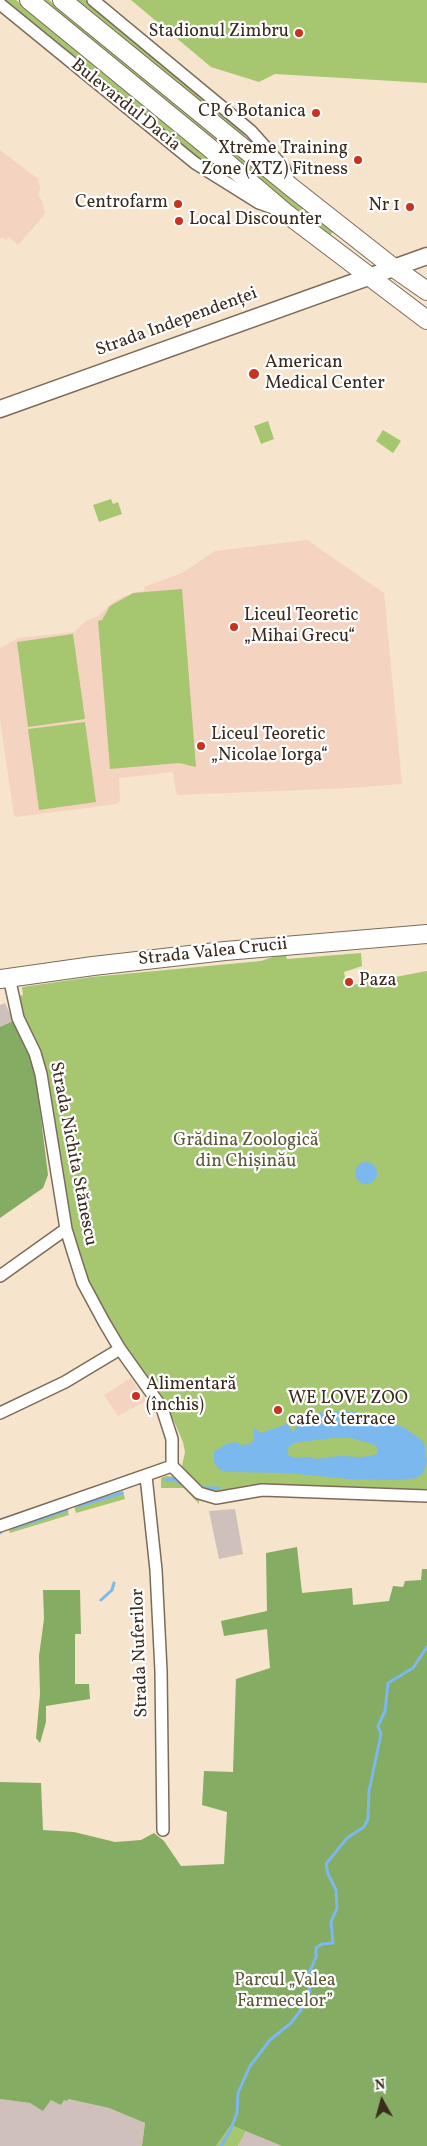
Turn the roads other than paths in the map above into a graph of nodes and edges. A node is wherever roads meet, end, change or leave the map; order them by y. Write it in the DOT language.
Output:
graph roads {
  1 [pos="29,0"];
  2 [pos="62,0"];
  3 [pos="94,0"];
  4 [pos="0,4"];
  5 [pos="291,186"];
  6 [pos="284,211"];
  7 [pos="427,256"];
  8 [pos="394,268"];
  9 [pos="369,278"];
  10 [pos="427,291"];
  11 [pos="427,320"];
  12 [pos="0,409"];
  13 [pos="427,934"];
  14 [pos="4,978"];
  15 [pos="66,1229"];
  16 [pos="0,1276"];
  17 [pos="120,1349"];
  18 [pos="0,1413"];
  19 [pos="172,1466"];
  20 [pos="146,1476"];
  21 [pos="427,1496"];
  22 [pos="0,1526"];
  23 [pos="163,1830"];
  1 -- 6 [label="main road, Bulevardul Dacia"];
  2 -- 5 [label="main road"];
  3 -- 5 [label="street"];
  4 -- 6 [label="street, Bulevardul Dacia"];
  5 -- 8 [label="main road"];
  6 -- 9 [label="main road, Bulevardul Dacia"];
  7 -- 8 [label="main road, Strada Independenței"];
  8 -- 9 [label="main road, Strada Independenței"];
  8 -- 10 [label="main road"];
  9 -- 11 [label="main road, Bulevardul Dacia"];
  9 -- 12 [label="main road, Strada Independenței"];
  13 -- 14 [label="main road, Strada Valea Crucii"];
  14 -- 15 [label="street, Strada Nichita Stănescu"];
  15 -- 16 [label="street"];
  15 -- 17 [label="street, Strada Nichita Stănescu"];
  17 -- 18 [label="street"];
  17 -- 19 [label="street, Strada Nichita Stănescu"];
  19 -- 20 [label="street"];
  19 -- 21 [label="street"];
  20 -- 22 [label="street"];
  20 -- 23 [label="street, Strada Nuferilor"];
}
